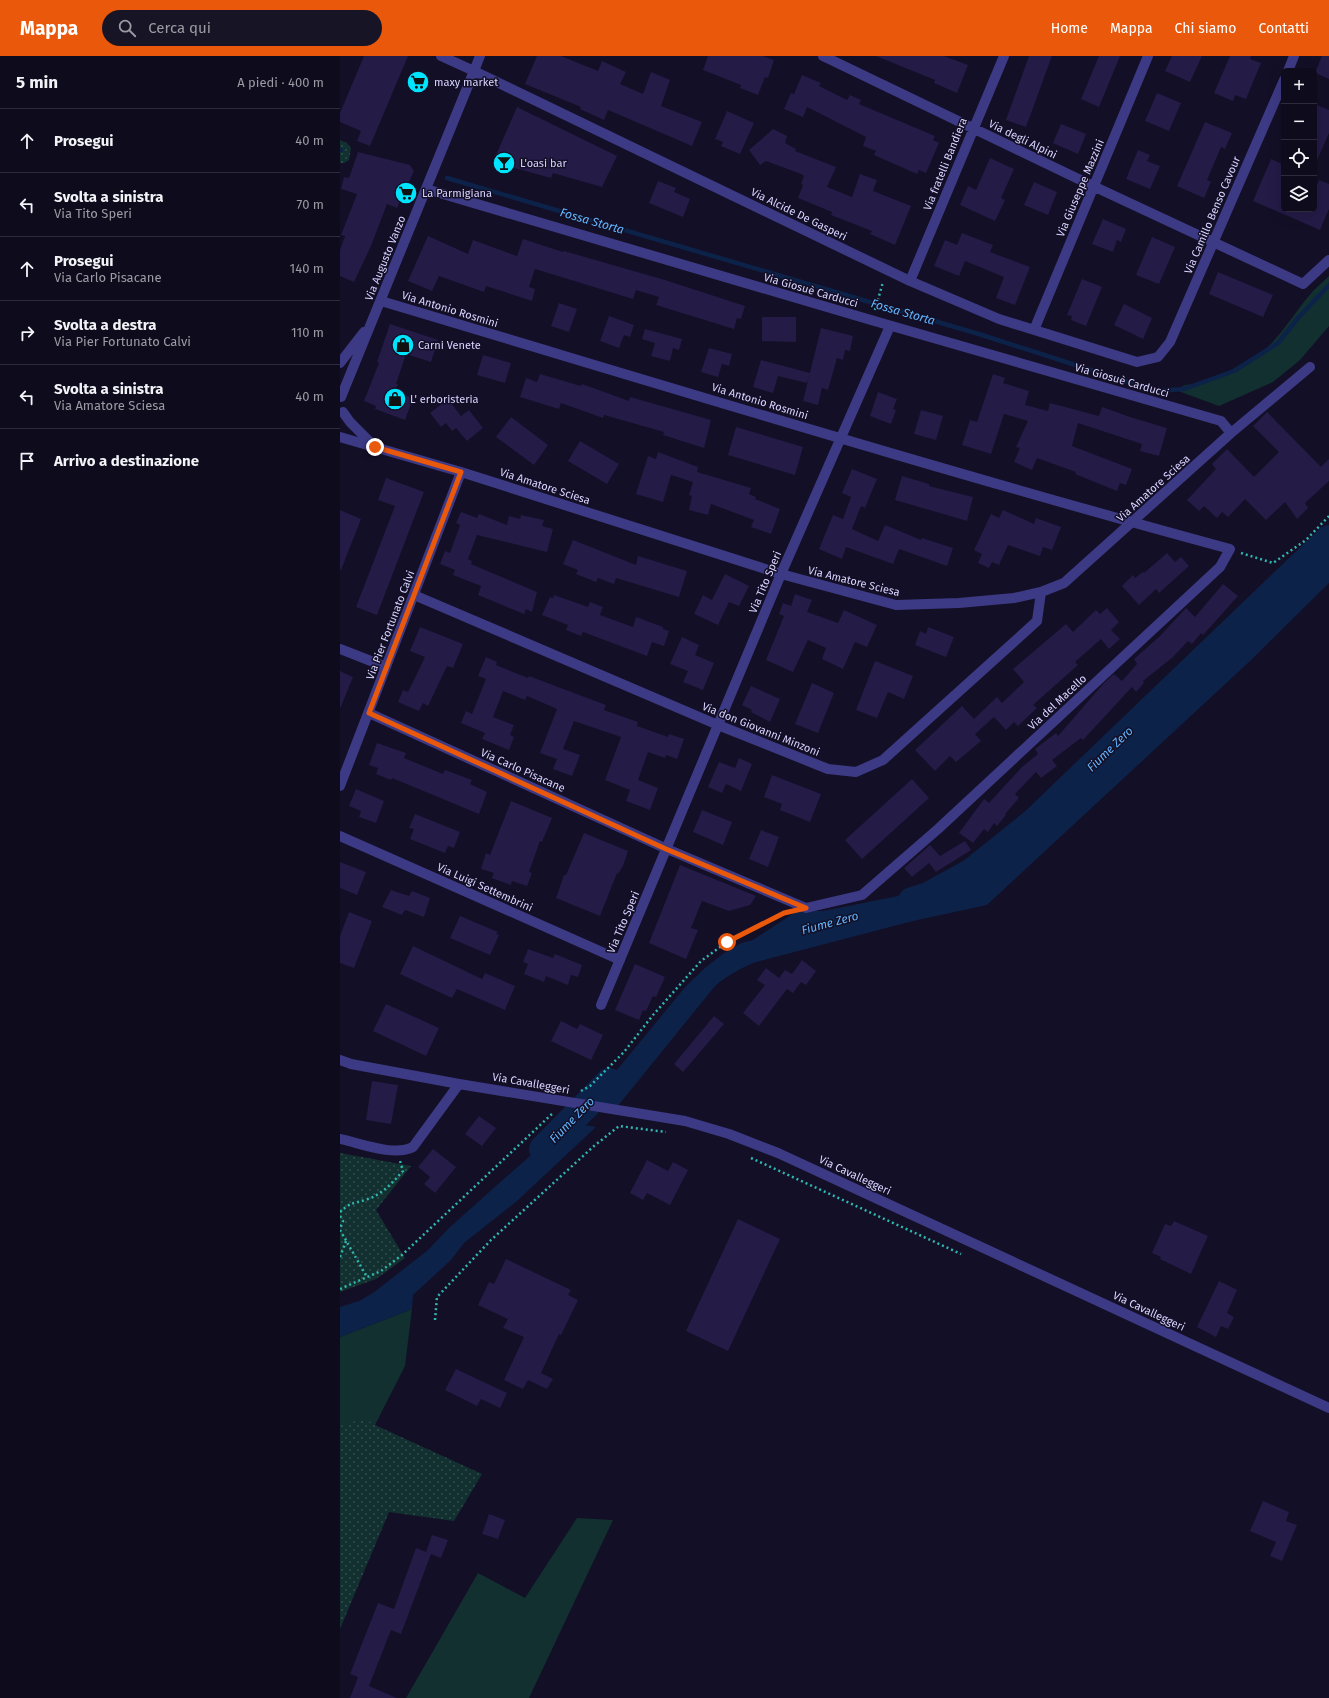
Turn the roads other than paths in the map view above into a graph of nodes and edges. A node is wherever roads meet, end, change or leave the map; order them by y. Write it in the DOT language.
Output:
graph roads {
  1 [pos="441,56"];
  2 [pos="480,56"];
  3 [pos="823,56"];
  4 [pos="1004,56"];
  5 [pos="1148,56"];
  6 [pos="1294,56"];
  7 [pos="1289,68"];
  8 [pos="474,72"];
  9 [pos="1281,87"];
  10 [pos="973,128"];
  11 [pos="1094,186"];
  12 [pos="426,189"];
  13 [pos="1214,242"];
  14 [pos="1329,260"];
  15 [pos="910,282"];
  16 [pos="381,301"];
  17 [pos="373,320"];
  18 [pos="890,326"];
  19 [pos="1034,330"];
  20 [pos="1158,357"];
  21 [pos="341,361"];
  22 [pos="1310,367"];
  23 [pos="340,396"];
  24 [pos="342,415"];
  25 [pos="1231,433"];
  26 [pos="340,437"];
  27 [pos="842,438"];
  28 [pos="340,440"];
  29 [pos="353,440"];
  30 [pos="375,447"];
  31 [pos="461,472"];
  32 [pos="1133,523"];
  33 [pos="781,574"];
  34 [pos="1041,592"];
  35 [pos="414,595"];
  36 [pos="340,649"];
  37 [pos="386,667"];
  38 [pos="369,713"];
  39 [pos="718,725"];
  40 [pos="340,786"];
  41 [pos="340,836"];
  42 [pos="666,849"];
  43 [pos="620,960"];
  44 [pos="601,1006"];
  45 [pos="340,1060"];
  46 [pos="459,1084"];
  47 [pos="340,1139"];
  48 [pos="1329,1408"];
  1 -- 8 [label="street, Via Alcide De Gasperi"];
  2 -- 8 [label="street, Via Augusto Vanzo"];
  3 -- 10 [label="street, Via degli Alpini"];
  4 -- 10 [label="street, Via fratelli Bandiera"];
  5 -- 11 [label="street, Via Giuseppe Mazzini"];
  6 -- 7 [label="street"];
  8 -- 12 [label="street, Via Augusto Vanzo"];
  8 -- 15 [label="street, Via Alcide De Gasperi"];
  9 -- 13 [label="street, Via Camillo Benso Cavour"];
  10 -- 11 [label="street, Via degli Alpini"];
  10 -- 15 [label="street, Via fratelli Bandiera"];
  11 -- 13 [label="street, Via degli Alpini"];
  11 -- 19 [label="street, Via Giuseppe Mazzini"];
  12 -- 16 [label="street, Via Augusto Vanzo"];
  12 -- 18 [label="street, Via Giosuè Carducci"];
  13 -- 14 [label="street, Via degli Alpini"];
  13 -- 20 [label="street, Via Camillo Benso Cavour"];
  15 -- 19 [label="street, Via Alcide De Gasperi"];
  16 -- 17 [label="street, Via Augusto Vanzo"];
  16 -- 27 [label="street, Via Antonio Rosmini"];
  17 -- 21 [label="street, Via Augusto Vanzo"];
  17 -- 23 [label="street, Via Augusto Vanzo"];
  18 -- 25 [label="street, Via Giosuè Carducci"];
  18 -- 27 [label="street, Via Tito Speri"];
  19 -- 20 [label="street, Via Alcide De Gasperi"];
  22 -- 25 [label="street, Via Amatore Sciesa"];
  23 -- 24 [label="street, Via Augusto Vanzo"];
  24 -- 30 [label="street, Via Amatore Sciesa"];
  25 -- 32 [label="street, Via Amatore Sciesa"];
  26 -- 29 [label="street, Via Amatore Sciesa"];
  27 -- 32 [label="street, Via Antonio Rosmini"];
  27 -- 33 [label="street, Via Tito Speri"];
  28 -- 29 [label="street"];
  29 -- 30 [label="street, Via Amatore Sciesa"];
  30 -- 31 [label="street, Via Amatore Sciesa"];
  31 -- 33 [label="street, Via Amatore Sciesa"];
  31 -- 35 [label="street, Via Pier Fortunato Calvi"];
  32 -- 34 [label="street, Via Amatore Sciesa"];
  32 -- 42 [label="street, Via del Macello"];
  33 -- 34 [label="street, Via Amatore Sciesa"];
  33 -- 39 [label="street, Via Tito Speri"];
  34 -- 39 [label="street, Via don Giovanni Minzoni"];
  35 -- 37 [label="street, Via Pier Fortunato Calvi"];
  35 -- 39 [label="street, Via don Giovanni Minzoni"];
  36 -- 37 [label="street"];
  37 -- 38 [label="street, Via Pier Fortunato Calvi"];
  38 -- 40 [label="street, Via Pier Fortunato Calvi"];
  38 -- 42 [label="street, Via Carlo Pisacane"];
  39 -- 42 [label="street, Via Tito Speri"];
  41 -- 43 [label="street, Via Luigi Settembrini"];
  42 -- 43 [label="street, Via Tito Speri"];
  43 -- 44 [label="street, Via Tito Speri"];
  45 -- 46 [label="street, Via Cavalleggeri"];
  46 -- 47 [label="street"];
  46 -- 48 [label="street, Via Cavalleggeri"];
}
